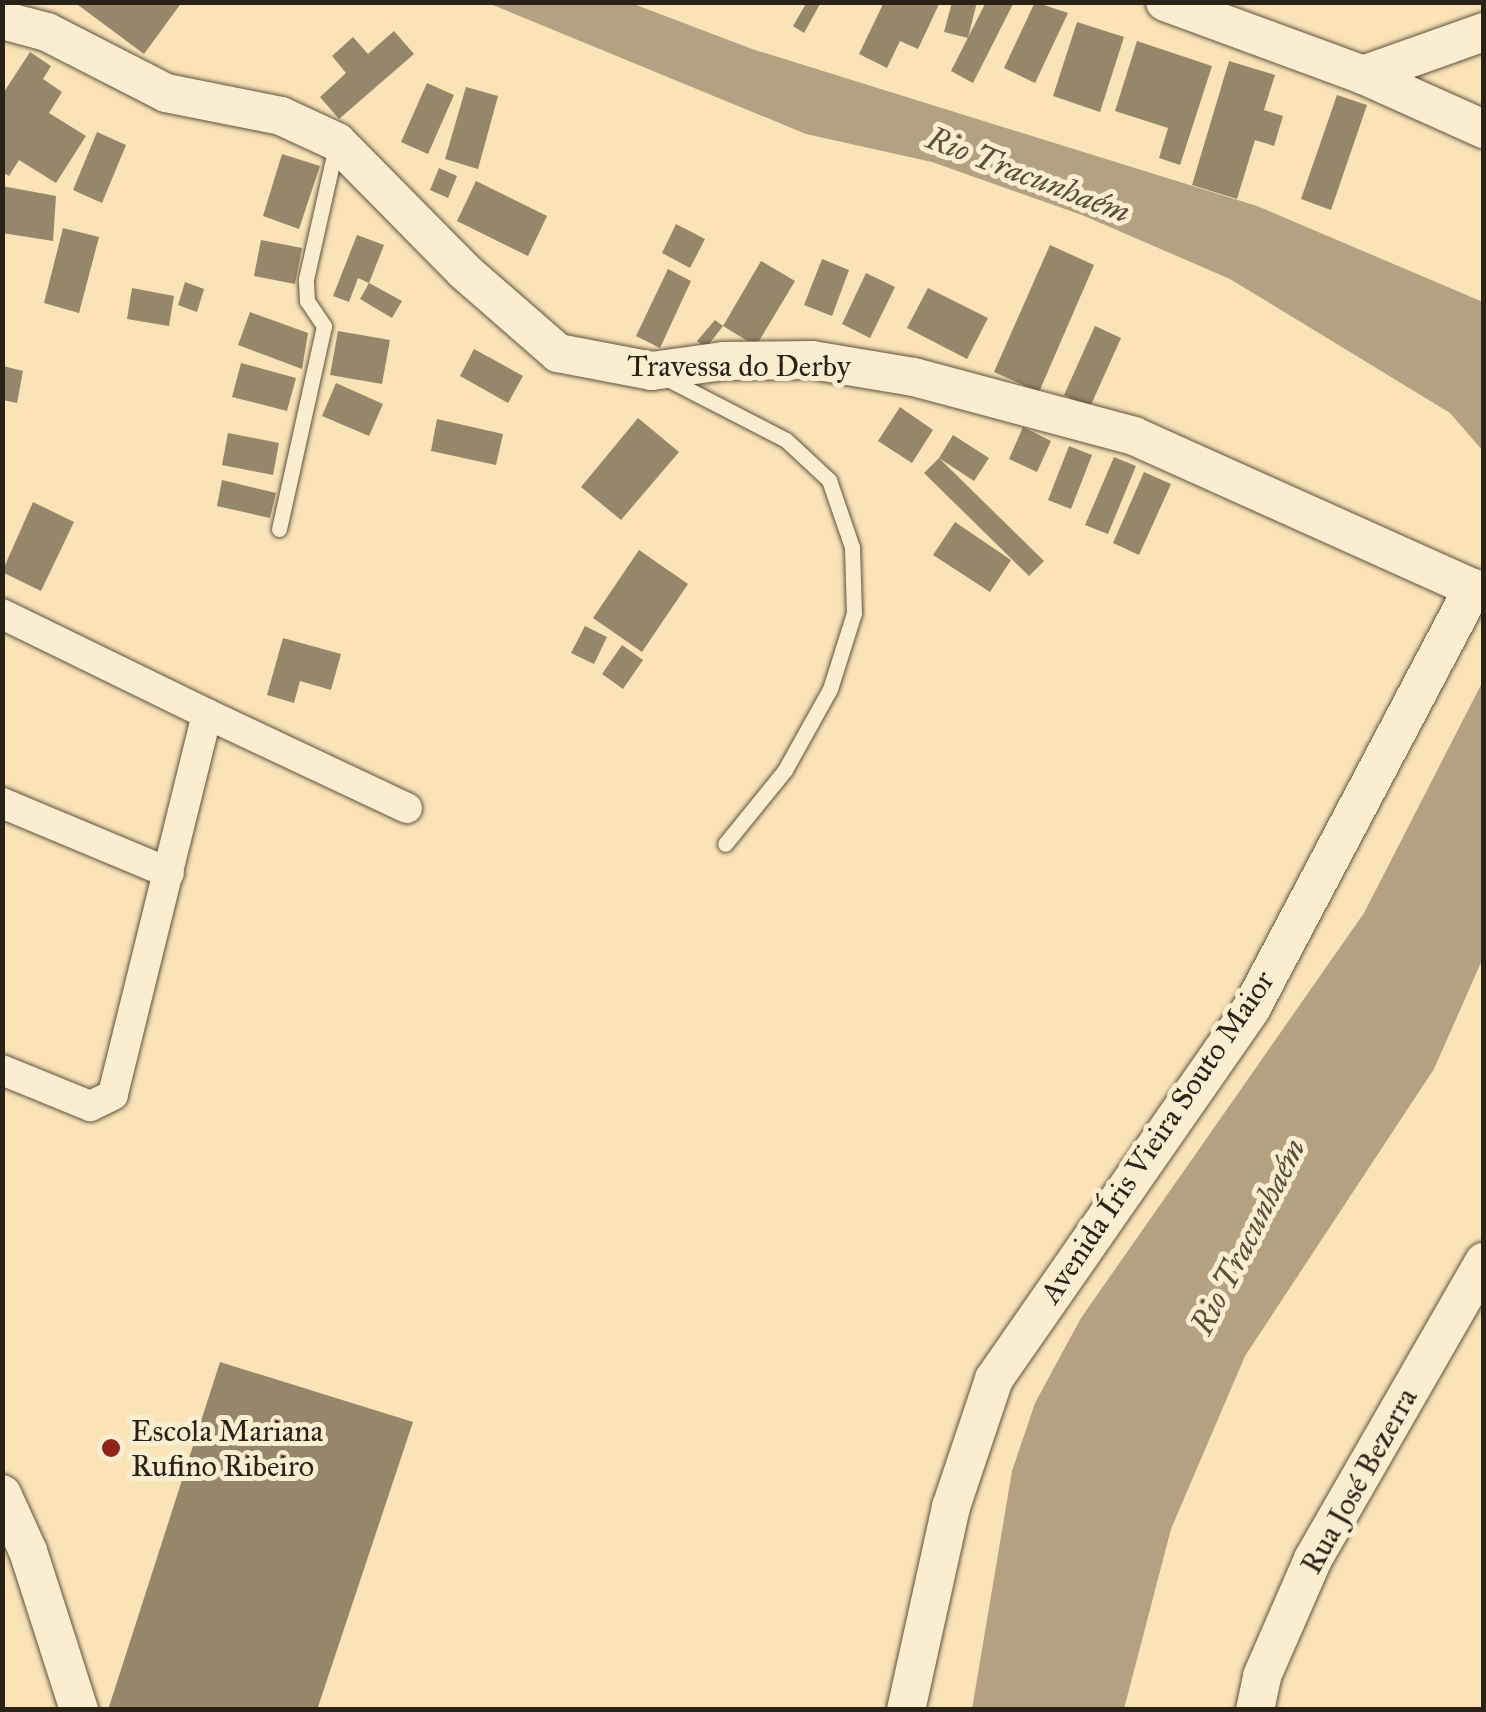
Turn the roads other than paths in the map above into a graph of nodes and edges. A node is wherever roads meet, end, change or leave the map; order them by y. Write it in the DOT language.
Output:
graph roads {
  1 [pos="1165,2"];
  2 [pos="2,20"];
  3 [pos="1484,32"];
  4 [pos="1362,75"];
  5 [pos="1484,129"];
  6 [pos="337,142"];
  7 [pos="652,371"];
  8 [pos="278,530"];
  9 [pos="1478,590"];
  10 [pos="2,614"];
  11 [pos="208,714"];
  12 [pos="2,803"];
  13 [pos="406,808"];
  14 [pos="725,844"];
  15 [pos="169,873"];
  16 [pos="2,1070"];
  17 [pos="1484,1262"];
  18 [pos="2,1494"];
  19 [pos="79,1710"];
  20 [pos="906,1710"];
  21 [pos="1255,1710"];
  1 -- 4 [label="street"];
  2 -- 6 [label="street, Travessa do Derby"];
  3 -- 4 [label="street"];
  4 -- 5 [label="street"];
  6 -- 7 [label="street, Travessa do Derby"];
  6 -- 8 [label="lane"];
  7 -- 9 [label="street, Travessa do Derby"];
  7 -- 14 [label="lane"];
  9 -- 20 [label="street, Avenida Íris Vieira Souto Maior"];
  10 -- 11 [label="street"];
  11 -- 13 [label="street"];
  11 -- 15 [label="street"];
  12 -- 15 [label="street"];
  15 -- 16 [label="street"];
  17 -- 21 [label="street, Rua José Bezerra"];
  18 -- 19 [label="street"];
}
